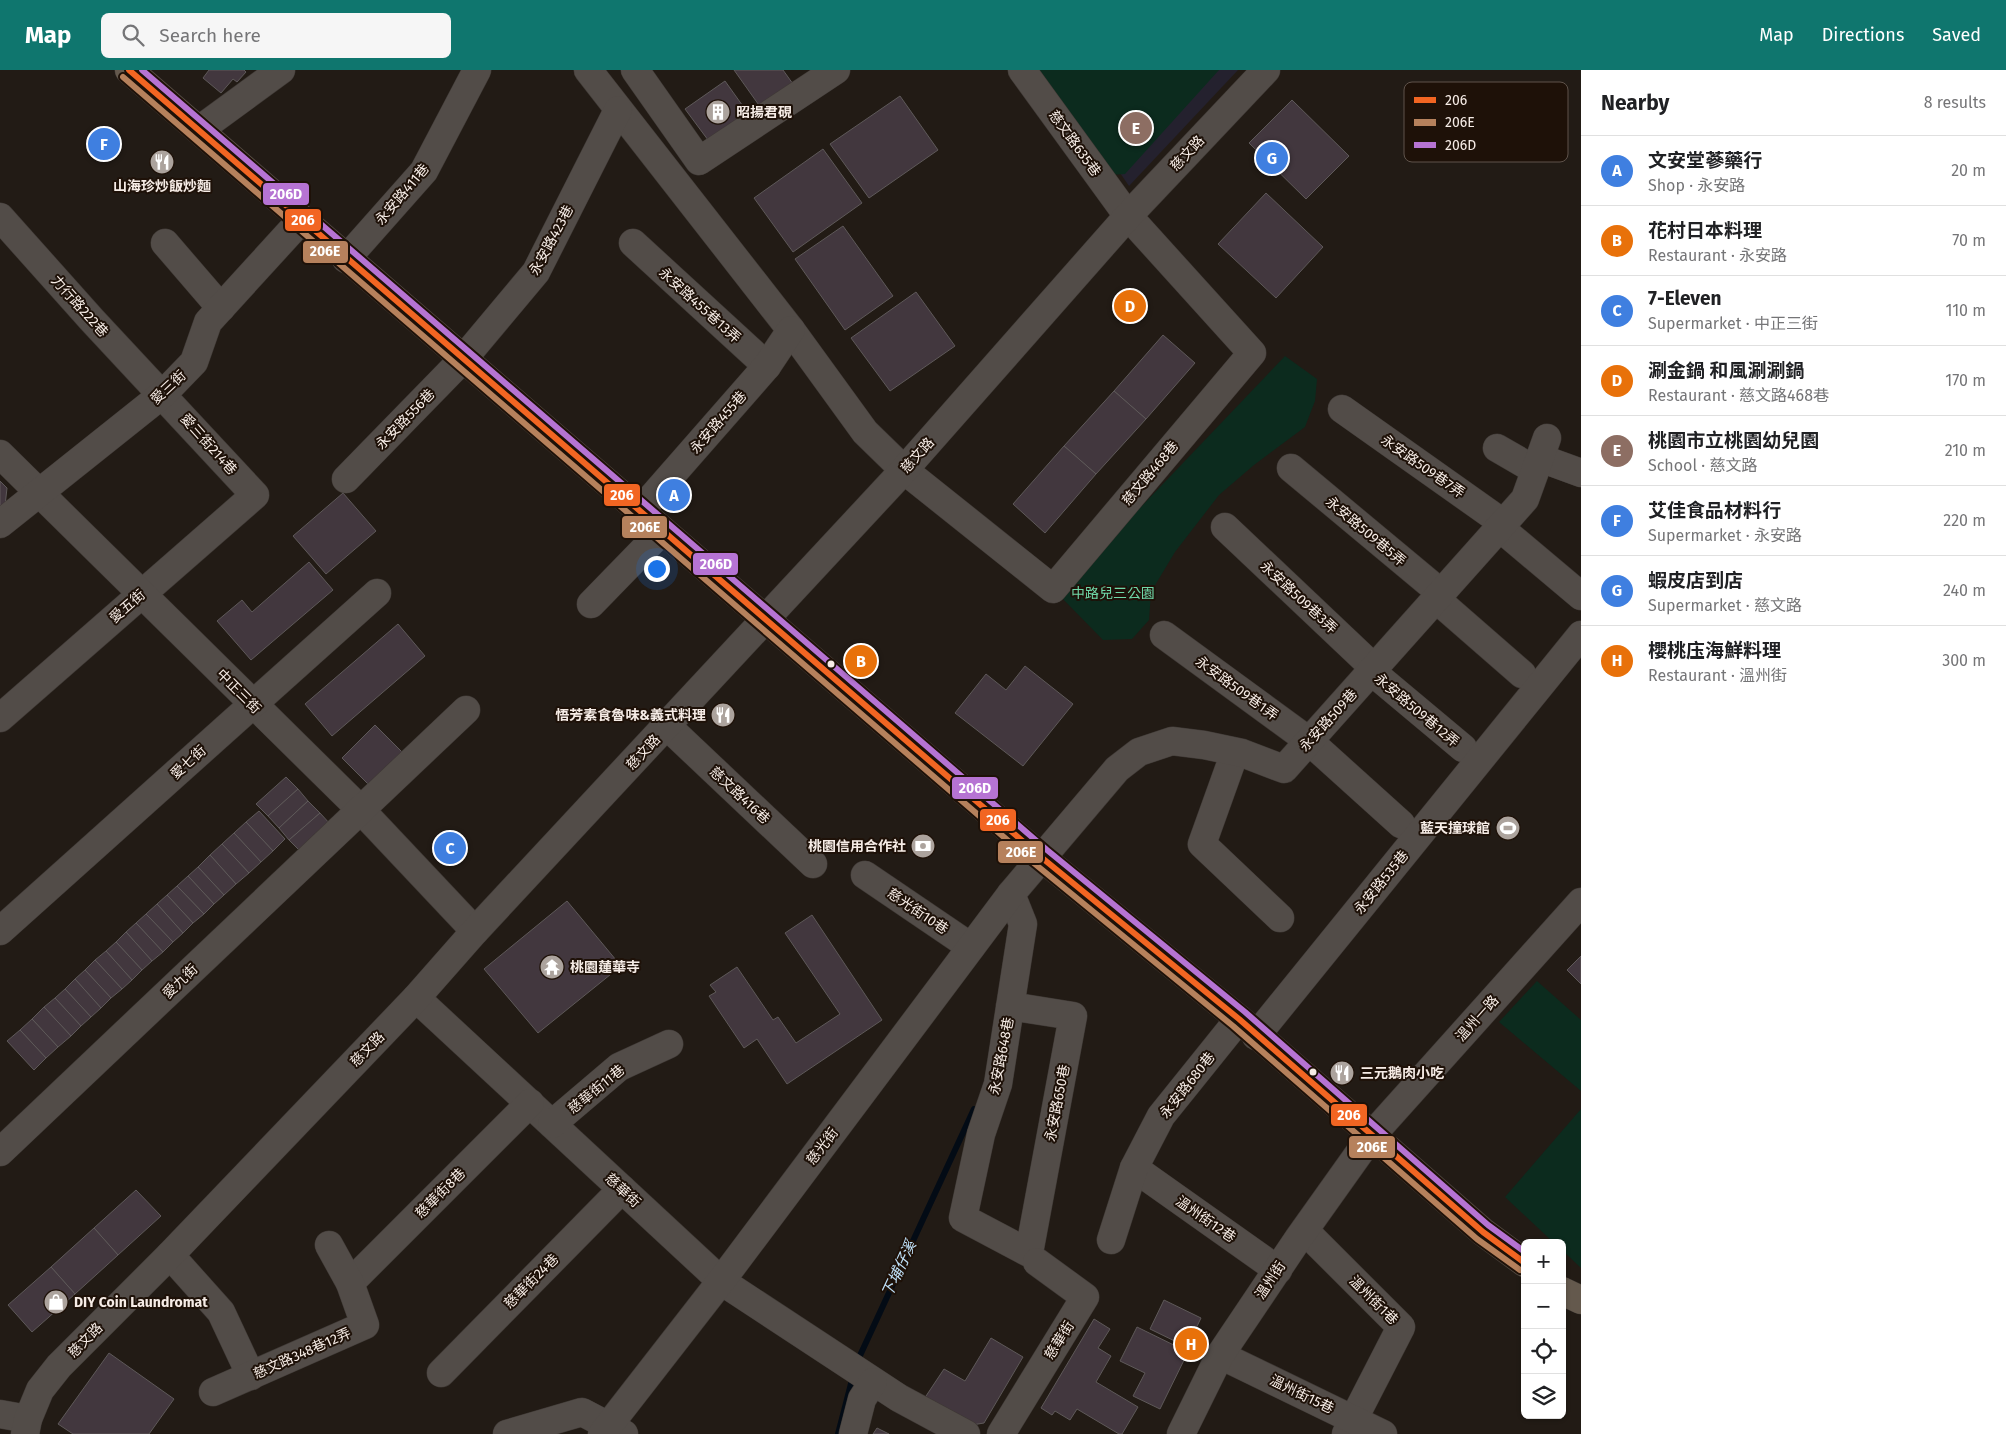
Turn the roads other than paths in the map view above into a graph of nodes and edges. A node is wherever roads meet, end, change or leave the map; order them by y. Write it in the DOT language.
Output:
graph roads {
  1 [pos="129,70"];
  2 [pos="281,70"];
  3 [pos="477,70"];
  4 [pos="588,70"];
  5 [pos="635,70"];
  6 [pos="1022,70"];
  7 [pos="1266,70"];
  8 [pos="828,72"];
  9 [pos="618,110"];
  10 [pos="198,130"];
  11 [pos="1128,216"];
  12 [pos="0,217"];
  13 [pos="302,218"];
  14 [pos="165,243"];
  15 [pos="633,243"];
  16 [pos="346,258"];
  17 [pos="221,308"];
  18 [pos="792,330"];
  19 [pos="464,358"];
  20 [pos="767,366"];
  21 [pos="163,394"];
  22 [pos="1342,409"];
  23 [pos="1496,448"];
  24 [pos="0,454"];
  25 [pos="1541,455"];
  26 [pos="1291,468"];
  27 [pos="904,470"];
  28 [pos="1581,473"];
  29 [pos="346,480"];
  30 [pos="39,492"];
  31 [pos="254,495"];
  32 [pos="640,511"];
  33 [pos="0,524"];
  34 [pos="1501,525"];
  35 [pos="1225,527"];
  36 [pos="662,531"];
  37 [pos="141,593"];
  38 [pos="377,593"];
  39 [pos="1438,596"];
  40 [pos="1581,596"];
  41 [pos="591,604"];
  42 [pos="766,619"];
  43 [pos="1164,635"];
  44 [pos="1581,635"];
  45 [pos="1372,670"];
  46 [pos="1522,674"];
  47 [pos="252,704"];
  48 [pos="466,710"];
  49 [pos="0,717"];
  50 [pos="667,726"];
  51 [pos="1309,741"];
  52 [pos="1463,748"];
  53 [pos="1235,752"];
  54 [pos="360,809"];
  55 [pos="1401,824"];
  56 [pos="1041,857"];
  57 [pos="814,864"];
  58 [pos="865,875"];
  59 [pos="1011,894"];
  60 [pos="1581,902"];
  61 [pos="1280,918"];
  62 [pos="0,931"];
  63 [pos="475,931"];
  64 [pos="971,947"];
  65 [pos="416,998"];
  66 [pos="1010,1006"];
  67 [pos="1248,1027"];
  68 [pos="669,1044"];
  69 [pos="530,1103"];
  70 [pos="552,1124"];
  71 [pos="1372,1135"];
  72 [pos="2,1145"];
  73 [pos="1134,1168"];
  74 [pos="622,1189"];
  75 [pos="1305,1231"];
  76 [pos="1110,1240"];
  77 [pos="329,1245"];
  78 [pos="170,1255"];
  79 [pos="1033,1258"];
  80 [pos="1521,1260"];
  81 [pos="1278,1270"];
  82 [pos="721,1281"];
  83 [pos="350,1283"];
  84 [pos="1566,1293"];
  85 [pos="1581,1300"];
  86 [pos="1220,1355"];
  87 [pos="441,1373"];
  88 [pos="861,1373"];
  89 [pos="250,1376"];
  90 [pos="213,1392"];
  91 [pos="0,1414"];
  92 [pos="26,1426"];
  93 [pos="1349,1426"];
  94 [pos="612,1431"];
  95 [pos="507,1434"];
  96 [pos="853,1434"];
  97 [pos="966,1434"];
  98 [pos="1001,1434"];
  99 [pos="1181,1434"];
  100 [pos="1383,1434"];
  1 -- 10 [label="main road"];
  2 -- 10 [label="street"];
  3 -- 16 [label="street, 永安路411巷"];
  4 -- 9 [label="street"];
  5 -- 8 [label="street"];
  6 -- 11 [label="street, 慈文路635巷"];
  7 -- 11 [label="street, 慈文路"];
  9 -- 18 [label="street"];
  9 -- 19 [label="street, 永安路423巷"];
  10 -- 13 [label="main road"];
  11 -- 27 [label="street, 慈文路"];
  11 -- 27 [label="street, 慈文路468巷"];
  12 -- 21 [label="street, 力行路222巷"];
  13 -- 16 [label="main road"];
  13 -- 17 [label="street, 愛三街"];
  14 -- 17 [label="street"];
  15 -- 20 [label="street, 永安路455巷13弄"];
  16 -- 19 [label="main road"];
  17 -- 21 [label="street, 愛三街"];
  18 -- 20 [label="street, 永安路455巷"];
  18 -- 27 [label="street"];
  19 -- 29 [label="street, 永安路556巷"];
  19 -- 32 [label="main road"];
  20 -- 32 [label="street, 永安路455巷"];
  21 -- 30 [label="street, 愛三街"];
  21 -- 31 [label="street, 愛三街214巷"];
  22 -- 34 [label="street, 永安路509巷7弄"];
  23 -- 25 [label="street"];
  24 -- 30 [label="street, 中正三街"];
  25 -- 28 [label="street"];
  25 -- 34 [label="street, 永安路509巷"];
  26 -- 39 [label="street, 永安路509巷5弄"];
  27 -- 42 [label="street, 慈文路"];
  30 -- 33 [label="street, 愛三街"];
  30 -- 37 [label="street, 中正三街"];
  31 -- 37 [label="street, 愛五街"];
  32 -- 36 [label="main road"];
  34 -- 39 [label="street, 永安路509巷"];
  34 -- 40 [label="street, 永安路509巷7弄"];
  35 -- 45 [label="street, 永安路509巷3弄"];
  36 -- 41 [label="street"];
  36 -- 42 [label="main road"];
  37 -- 47 [label="street, 中正三街"];
  37 -- 49 [label="street, 愛五街"];
  38 -- 47 [label="street, 愛七街"];
  39 -- 45 [label="street, 永安路509巷"];
  39 -- 46 [label="street, 永安路509巷5弄"];
  42 -- 50 [label="street, 慈文路"];
  42 -- 56 [label="main road"];
  43 -- 51 [label="street, 永安路509巷1弄"];
  44 -- 67 [label="street, 永安路535巷"];
  45 -- 51 [label="street, 永安路509巷"];
  45 -- 52 [label="street, 永安路509巷12弄"];
  47 -- 54 [label="street, 中正三街"];
  47 -- 62 [label="street, 愛七街"];
  48 -- 54 [label="street, 愛九街"];
  50 -- 57 [label="street, 慈文路416巷"];
  50 -- 63 [label="street, 慈文路"];
  51 -- 53 [label="street, 永安路509巷"];
  51 -- 55 [label="street, 永安路509巷1弄"];
  53 -- 56 [label="street, 永安路509巷"];
  53 -- 61 [label="street"];
  54 -- 63 [label="street, 中正三街"];
  54 -- 72 [label="street, 愛九街"];
  56 -- 59 [label="street, 慈光街"];
  56 -- 67 [label="main road"];
  58 -- 64 [label="street, 慈光街10巷"];
  59 -- 64 [label="street, 慈光街"];
  59 -- 66 [label="street, 永安路648巷"];
  60 -- 71 [label="street, 溫州一路"];
  63 -- 65 [label="street, 慈文路"];
  64 -- 82 [label="street, 慈光街"];
  65 -- 69 [label="street, 慈華街"];
  65 -- 78 [label="street, 慈文路"];
  66 -- 79 [label="street, 永安路648巷"];
  66 -- 79 [label="street, 永安路650巷"];
  67 -- 71 [label="main road"];
  67 -- 73 [label="street, 永安路680巷"];
  68 -- 70 [label="street, 慈華街11巷"];
  69 -- 70 [label="street, 慈華街"];
  69 -- 83 [label="street, 慈華街8巷"];
  70 -- 74 [label="street, 慈華街"];
  71 -- 75 [label="street, 溫州街"];
  71 -- 80 [label="main road"];
  73 -- 76 [label="street, 永安路680巷"];
  73 -- 81 [label="street, 溫州街12巷"];
  74 -- 82 [label="street, 慈華街"];
  74 -- 87 [label="street, 慈華街24巷"];
  75 -- 81 [label="street, 溫州街"];
  75 -- 93 [label="street, 溫州街1巷"];
  77 -- 83 [label="street, 慈文路348巷12弄"];
  78 -- 89 [label="street"];
  78 -- 92 [label="street, 慈文路"];
  79 -- 98 [label="street, 慈華街"];
  81 -- 86 [label="street, 溫州街"];
  82 -- 88 [label="street, 慈華街"];
  82 -- 94 [label="street, 慈光街"];
  83 -- 89 [label="street, 慈文路348巷12弄"];
  84 -- 85 [label="main road"];
  86 -- 93 [label="street, 溫州街15巷"];
  86 -- 99 [label="street, 溫州街"];
  88 -- 96 [label="street"];
  88 -- 97 [label="street, 慈華街"];
  89 -- 90 [label="street, 慈文路348巷12弄"];
  91 -- 92 [label="street"];
  93 -- 100 [label="street, 溫州街15巷"];
  94 -- 95 [label="street"];
}
